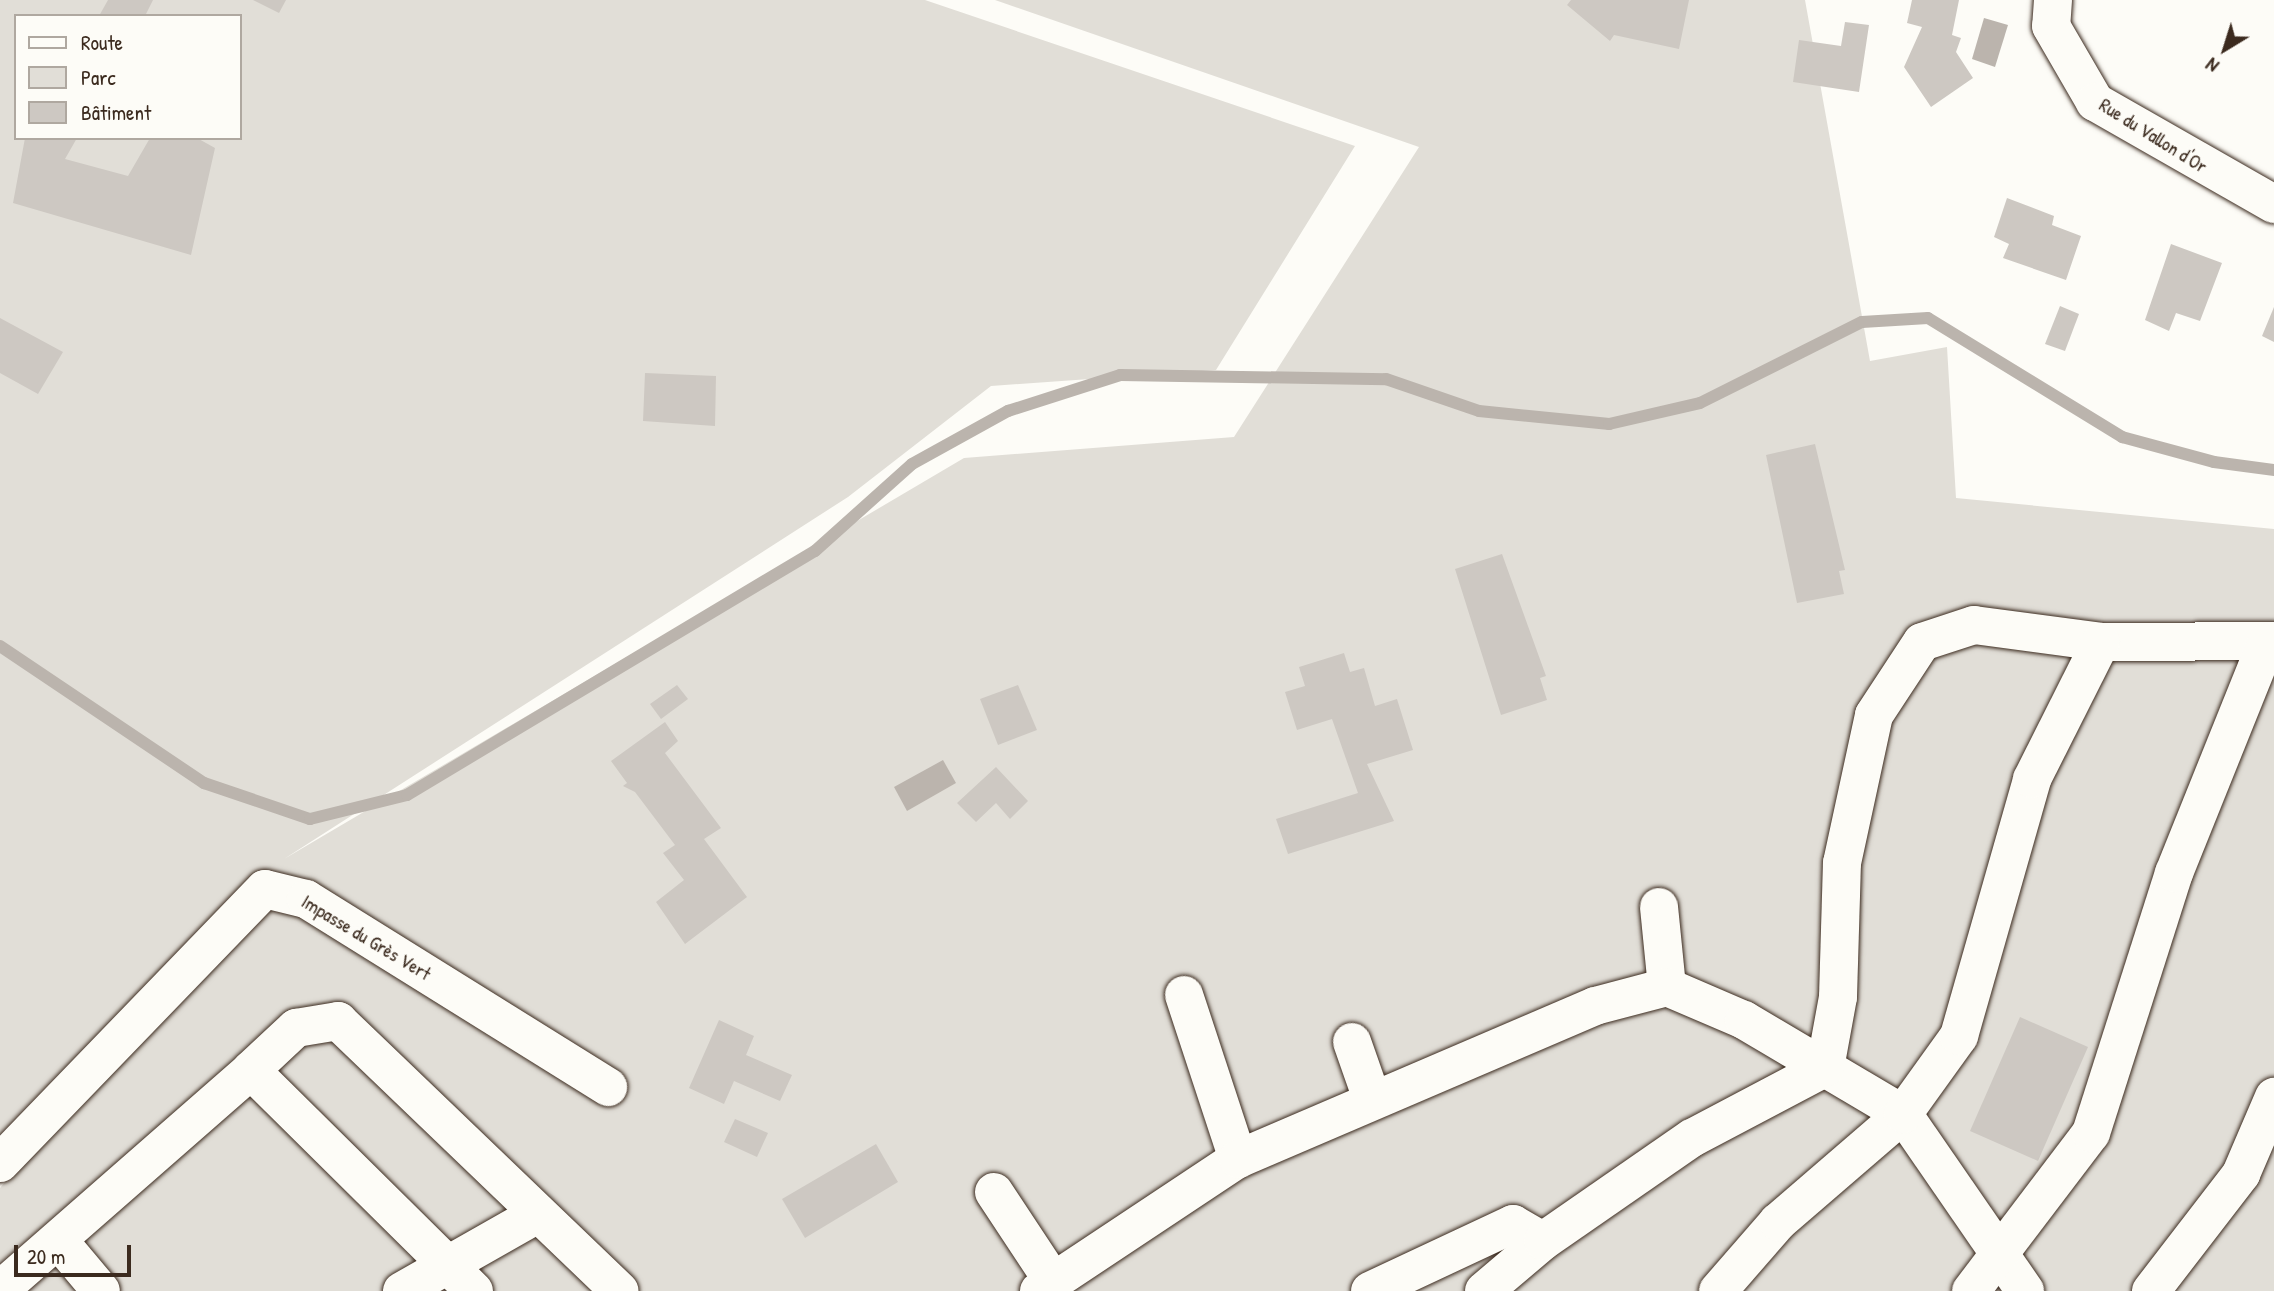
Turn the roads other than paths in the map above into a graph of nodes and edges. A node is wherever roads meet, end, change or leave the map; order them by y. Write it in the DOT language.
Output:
graph roads {
  1 [pos="2053,0"];
  2 [pos="2274,204"];
  3 [pos="2101,642"];
  4 [pos="2271,642"];
  5 [pos="1658,907"];
  6 [pos="1667,987"];
  7 [pos="1184,995"];
  8 [pos="1352,1042"];
  9 [pos="1825,1068"];
  10 [pos="251,1070"];
  11 [pos="608,1087"];
  12 [pos="2274,1097"];
  13 [pos="1372,1099"];
  14 [pos="1903,1114"];
  15 [pos="1238,1159"];
  16 [pos="0,1163"];
  17 [pos="994,1192"];
  18 [pos="536,1215"];
  19 [pos="59,1241"];
  20 [pos="1543,1241"];
  21 [pos="2003,1252"];
  22 [pos="463,1278"];
  23 [pos="1045,1284"];
  24 [pos="0,1290"];
  25 [pos="101,1291"];
  26 [pos="402,1291"];
  27 [pos="620,1291"];
  28 [pos="1370,1291"];
  29 [pos="1484,1291"];
  30 [pos="1718,1291"];
  31 [pos="1971,1291"];
  32 [pos="2025,1291"];
  33 [pos="2151,1291"];
  1 -- 2 [label="street, Rue du Vallon d'Or"];
  3 -- 4 [label="street"];
  3 -- 9 [label="street"];
  3 -- 14 [label="street"];
  4 -- 21 [label="street"];
  5 -- 6 [label="street"];
  6 -- 9 [label="street"];
  6 -- 13 [label="street"];
  7 -- 15 [label="street"];
  8 -- 13 [label="street"];
  9 -- 14 [label="street"];
  9 -- 20 [label="street"];
  10 -- 18 [label="street"];
  10 -- 19 [label="street"];
  10 -- 22 [label="street"];
  11 -- 16 [label="street, Impasse du Grès Vert"];
  12 -- 33 [label="street"];
  13 -- 15 [label="street"];
  14 -- 21 [label="street"];
  14 -- 30 [label="street"];
  15 -- 23 [label="street"];
  17 -- 23 [label="street"];
  18 -- 22 [label="street"];
  18 -- 27 [label="street"];
  19 -- 24 [label="street"];
  19 -- 25 [label="street"];
  20 -- 28 [label="street"];
  20 -- 29 [label="street"];
  21 -- 31 [label="street"];
  21 -- 32 [label="street"];
  22 -- 26 [label="street"];
}
